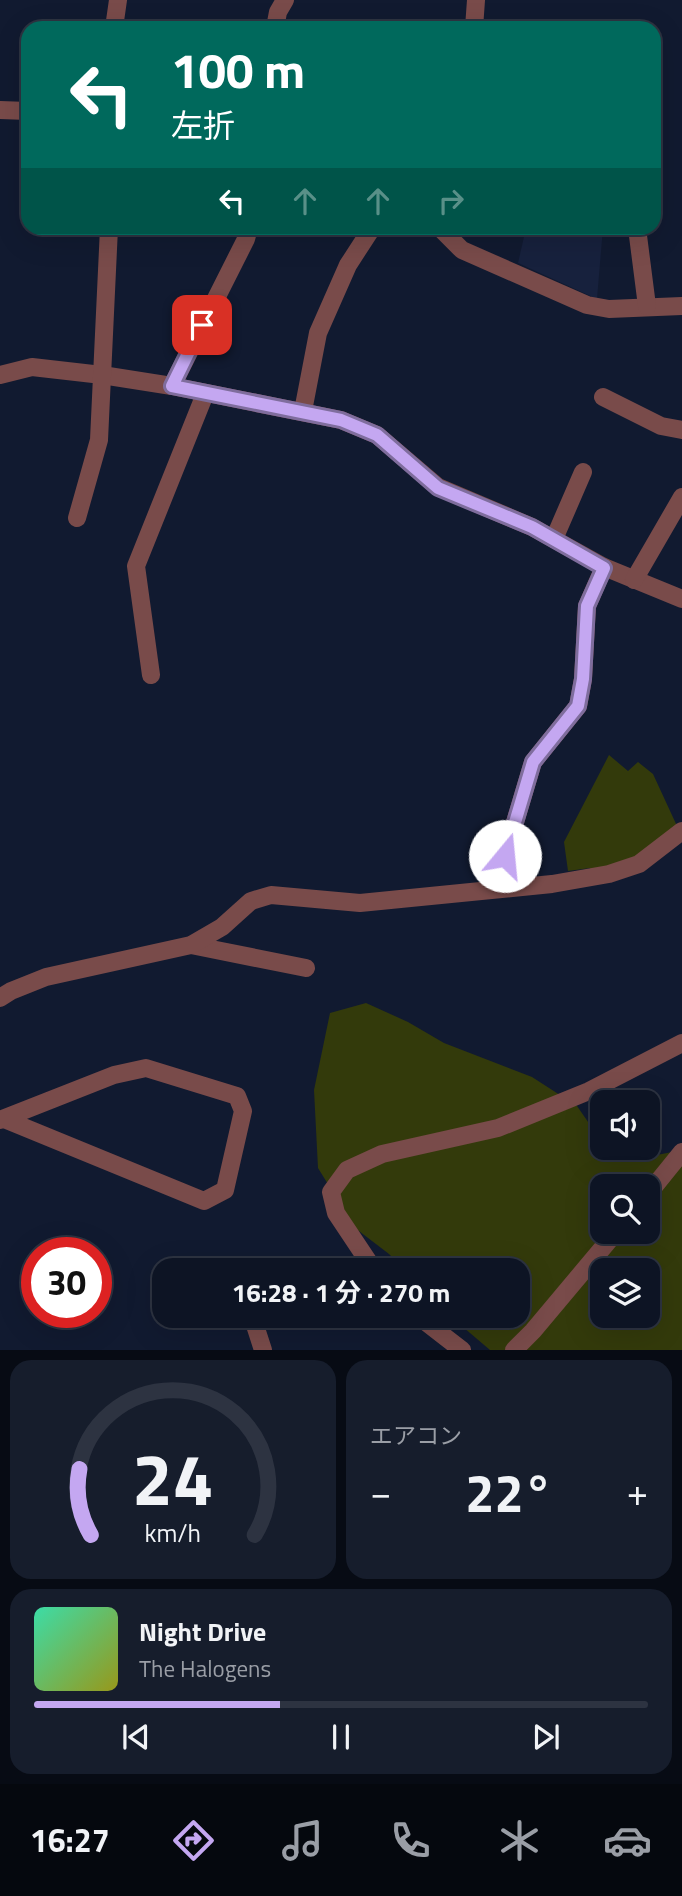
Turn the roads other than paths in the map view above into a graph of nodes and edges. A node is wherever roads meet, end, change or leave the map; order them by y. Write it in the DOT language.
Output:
graph roads {
  1 [pos="118,0"];
  2 [pos="285,0"];
  3 [pos="476,0"];
  4 [pos="115,21"];
  5 [pos="276,21"];
  6 [pos="474,21"];
  7 [pos="0,110"];
  8 [pos="21,111"];
  9 [pos="109,235"];
  10 [pos="247,235"];
  11 [pos="367,235"];
  12 [pos="447,235"];
  13 [pos="638,235"];
  14 [pos="647,306"];
  15 [pos="682,306"];
  16 [pos="0,375"];
  17 [pos="102,375"];
  18 [pos="172,386"];
  19 [pos="205,394"];
  20 [pos="603,397"];
  21 [pos="303,411"];
  22 [pos="682,430"];
  23 [pos="583,472"];
  24 [pos="682,496"];
  25 [pos="77,519"];
  26 [pos="554,539"];
  27 [pos="604,568"];
  28 [pos="634,580"];
  29 [pos="682,599"];
  30 [pos="151,675"];
  31 [pos="682,831"];
  32 [pos="495,888"];
  33 [pos="191,946"];
  34 [pos="306,968"];
  35 [pos="0,998"];
  36 [pos="682,1043"];
  37 [pos="2,1120"];
  38 [pos="682,1152"];
  39 [pos="660,1179"];
  40 [pos="606,1244"];
  41 [pos="366,1258"];
  42 [pos="256,1328"];
  43 [pos="434,1328"];
  44 [pos="264,1350"];
  45 [pos="462,1350"];
  46 [pos="514,1350"];
  1 -- 4 [label="street"];
  2 -- 5 [label="street"];
  3 -- 6 [label="street"];
  7 -- 8 [label="street"];
  9 -- 17 [label="street"];
  10 -- 18 [label="street"];
  11 -- 21 [label="street"];
  12 -- 14 [label="street"];
  13 -- 14 [label="street"];
  14 -- 15 [label="street"];
  16 -- 17 [label="street"];
  17 -- 18 [label="street"];
  17 -- 25 [label="street"];
  18 -- 19 [label="street"];
  19 -- 21 [label="street"];
  19 -- 30 [label="street"];
  20 -- 22 [label="street"];
  21 -- 26 [label="street"];
  23 -- 26 [label="street"];
  24 -- 28 [label="street"];
  26 -- 27 [label="street"];
  27 -- 28 [label="street"];
  27 -- 32 [label="street"];
  28 -- 29 [label="street"];
  31 -- 32 [label="street"];
  32 -- 33 [label="street"];
  33 -- 34 [label="street"];
  33 -- 35 [label="street"];
  36 -- 41 [label="street"];
  37 -- 37 [label="street"];
  38 -- 39 [label="street"];
  40 -- 46 [label="street"];
  42 -- 44 [label="street"];
  43 -- 45 [label="street"];
}
